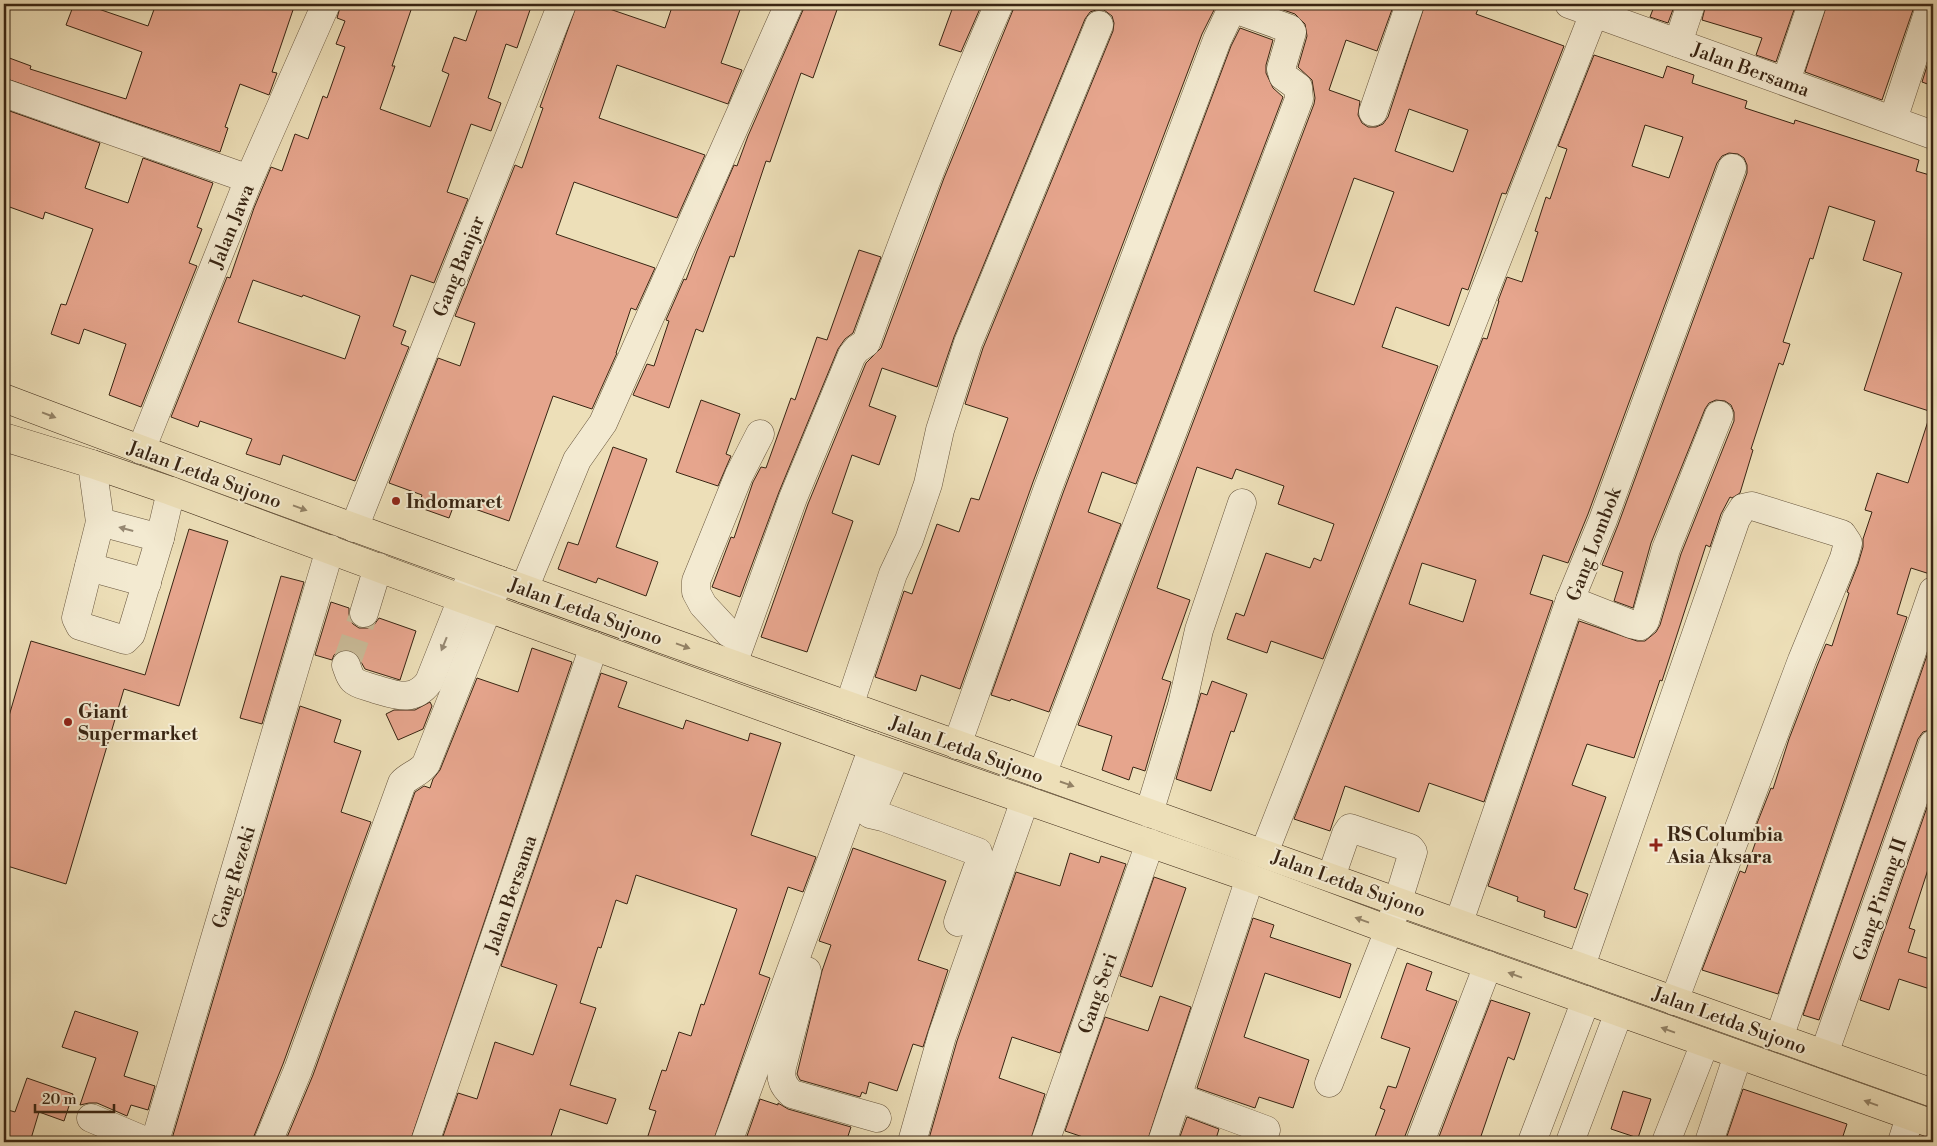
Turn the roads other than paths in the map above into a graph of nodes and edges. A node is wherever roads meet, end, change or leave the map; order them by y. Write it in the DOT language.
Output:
graph roads {
  1 [pos="326,4"];
  2 [pos="562,4"];
  3 [pos="789,4"];
  4 [pos="999,4"];
  5 [pos="1410,4"];
  6 [pos="1691,4"];
  7 [pos="1812,4"];
  8 [pos="1931,4"];
  9 [pos="1233,6"];
  10 [pos="1577,6"];
  11 [pos="1099,25"];
  12 [pos="1678,42"];
  13 [pos="1786,81"];
  14 [pos="4,93"];
  15 [pos="1372,112"];
  16 [pos="1893,120"];
  17 [pos="1933,135"];
  18 [pos="1732,168"];
  19 [pos="249,179"];
  20 [pos="4,398"];
  21 [pos="1719,415"];
  22 [pos="760,434"];
  23 [pos="4,438"];
  24 [pos="141,450"];
  25 [pos="92,464"];
  26 [pos="172,491"];
  27 [pos="1242,503"];
  28 [pos="100,522"];
  29 [pos="354,528"];
  30 [pos="160,538"];
  31 [pos="330,549"];
  32 [pos="89,567"];
  33 [pos="378,567"];
  34 [pos="473,571"];
  35 [pos="499,580"];
  36 [pos="147,582"];
  37 [pos="524,589"];
  38 [pos="1933,591"];
  39 [pos="463,599"];
  40 [pos="1570,600"];
  41 [pos="488,608"];
  42 [pos="364,613"];
  43 [pos="741,638"];
  44 [pos="594,646"];
  45 [pos="733,664"];
  46 [pos="346,665"];
  47 [pos="849,706"];
  48 [pos="1933,744"];
  49 [pos="957,745"];
  50 [pos="884,751"];
  51 [pos="1042,775"];
  52 [pos="1025,800"];
  53 [pos="1149,812"];
  54 [pos="870,814"];
  55 [pos="1150,843"];
  56 [pos="1264,853"];
  57 [pos="1331,877"];
  58 [pos="1250,878"];
  59 [pos="1399,901"];
  60 [pos="958,922"];
  61 [pos="1459,922"];
  62 [pos="1389,930"];
  63 [pos="1488,965"];
  64 [pos="1582,966"];
  65 [pos="1586,1000"];
  66 [pos="1674,1001"];
  67 [pos="1619,1012"];
  68 [pos="1779,1038"];
  69 [pos="1705,1043"];
  70 [pos="1824,1054"];
  71 [pos="1738,1055"];
  72 [pos="1329,1083"];
  73 [pos="1933,1093"];
  74 [pos="1177,1097"];
  75 [pos="91,1118"];
  76 [pos="877,1118"];
  77 [pos="1922,1120"];
  78 [pos="1266,1130"];
  79 [pos="268,1142"];
  80 [pos="425,1142"];
  81 [pos="728,1142"];
  82 [pos="912,1142"];
  83 [pos="1045,1142"];
  84 [pos="1162,1142"];
  85 [pos="1420,1142"];
  86 [pos="1532,1142"];
  87 [pos="1570,1142"];
  88 [pos="1666,1142"];
  89 [pos="1709,1142"];
  90 [pos="1902,1142"];
  1 -- 19 [label="street, Jalan Jawa"];
  2 -- 29 [label="street, Gang Banjar"];
  3 -- 37 [label="street"];
  4 -- 43 [label="street"];
  5 -- 15 [label="street"];
  6 -- 12 [label="street"];
  7 -- 13 [label="street"];
  8 -- 16 [label="street"];
  9 -- 49 [label="street"];
  9 -- 51 [label="street"];
  10 -- 12 [label="street, Jalan Bersama"];
  10 -- 56 [label="street"];
  11 -- 47 [label="street"];
  12 -- 13 [label="street, Jalan Bersama"];
  13 -- 16 [label="street, Jalan Bersama"];
  14 -- 19 [label="street"];
  16 -- 17 [label="street, Jalan Bersama"];
  18 -- 40 [label="street, Gang Lombok"];
  19 -- 24 [label="street, Jalan Jawa"];
  20 -- 24 [label="highway, Jalan Letda Sujono, one-way"];
  21 -- 40 [label="street"];
  22 -- 43 [label="street"];
  23 -- 25 [label="highway, Jalan Letda Sujono"];
  24 -- 29 [label="highway, Jalan Letda Sujono, one-way"];
  25 -- 26 [label="highway, Jalan Letda Sujono"];
  25 -- 28 [label="street"];
  26 -- 30 [label="street"];
  26 -- 31 [label="highway, Jalan Letda Sujono"];
  27 -- 53 [label="street"];
  30 -- 28 [label="street, one-way"];
  28 -- 32 [label="street"];
  29 -- 34 [label="highway, Jalan Letda Sujono"];
  30 -- 36 [label="street"];
  31 -- 33 [label="highway, Jalan Letda Sujono"];
  31 -- 75 [label="street, Gang Rezeki"];
  32 -- 36 [label="street"];
  32 -- 36 [label="street"];
  33 -- 39 [label="highway, Jalan Letda Sujono"];
  33 -- 42 [label="street"];
  34 -- 35 [label="highway, Jalan Letda Sujono"];
  34 -- 39 [label="street"];
  35 -- 37 [label="highway, Jalan Letda Sujono"];
  35 -- 41 [label="street"];
  37 -- 45 [label="highway, Jalan Letda Sujono, one-way"];
  38 -- 68 [label="street"];
  39 -- 41 [label="highway, Jalan Letda Sujono"];
  39 -- 46 [label="street, one-way"];
  40 -- 61 [label="street, Gang Lombok"];
  41 -- 44 [label="highway, Jalan Letda Sujono"];
  41 -- 79 [label="street"];
  43 -- 45 [label="street"];
  44 -- 50 [label="highway, Jalan Letda Sujono"];
  44 -- 80 [label="street, Jalan Bersama"];
  45 -- 47 [label="highway, Jalan Letda Sujono"];
  47 -- 49 [label="highway, Jalan Letda Sujono"];
  48 -- 70 [label="street, Gang Pinang II"];
  49 -- 51 [label="highway, Jalan Letda Sujono"];
  50 -- 52 [label="highway, Jalan Letda Sujono"];
  50 -- 54 [label="street"];
  50 -- 81 [label="street"];
  51 -- 53 [label="highway, Jalan Letda Sujono, one-way"];
  52 -- 55 [label="highway, Jalan Letda Sujono"];
  52 -- 82 [label="street"];
  53 -- 56 [label="highway, Jalan Letda Sujono"];
  54 -- 60 [label="street"];
  54 -- 76 [label="street"];
  55 -- 58 [label="highway, Jalan Letda Sujono"];
  55 -- 83 [label="street, Gang Seri"];
  56 -- 57 [label="highway, Jalan Letda Sujono"];
  57 -- 59 [label="highway, Jalan Letda Sujono"];
  57 -- 59 [label="street"];
  62 -- 58 [label="highway, Jalan Letda Sujono, one-way"];
  58 -- 74 [label="street"];
  59 -- 61 [label="highway, Jalan Letda Sujono"];
  59 -- 62 [label="street"];
  61 -- 64 [label="highway, Jalan Letda Sujono"];
  62 -- 63 [label="highway, Jalan Letda Sujono"];
  62 -- 72 [label="street"];
  65 -- 63 [label="highway, Jalan Letda Sujono, one-way"];
  63 -- 85 [label="street"];
  64 -- 66 [label="highway, Jalan Letda Sujono"];
  64 -- 66 [label="street"];
  65 -- 67 [label="highway, Jalan Letda Sujono"];
  65 -- 86 [label="street"];
  66 -- 68 [label="highway, Jalan Letda Sujono"];
  69 -- 67 [label="highway, Jalan Letda Sujono, one-way"];
  67 -- 87 [label="street"];
  68 -- 70 [label="highway, Jalan Letda Sujono"];
  69 -- 71 [label="highway, Jalan Letda Sujono"];
  69 -- 88 [label="street"];
  70 -- 73 [label="highway, Jalan Letda Sujono"];
  77 -- 71 [label="highway, Jalan Letda Sujono, one-way"];
  71 -- 89 [label="street"];
  74 -- 78 [label="street"];
  74 -- 84 [label="street"];
  77 -- 90 [label="street"];
}
